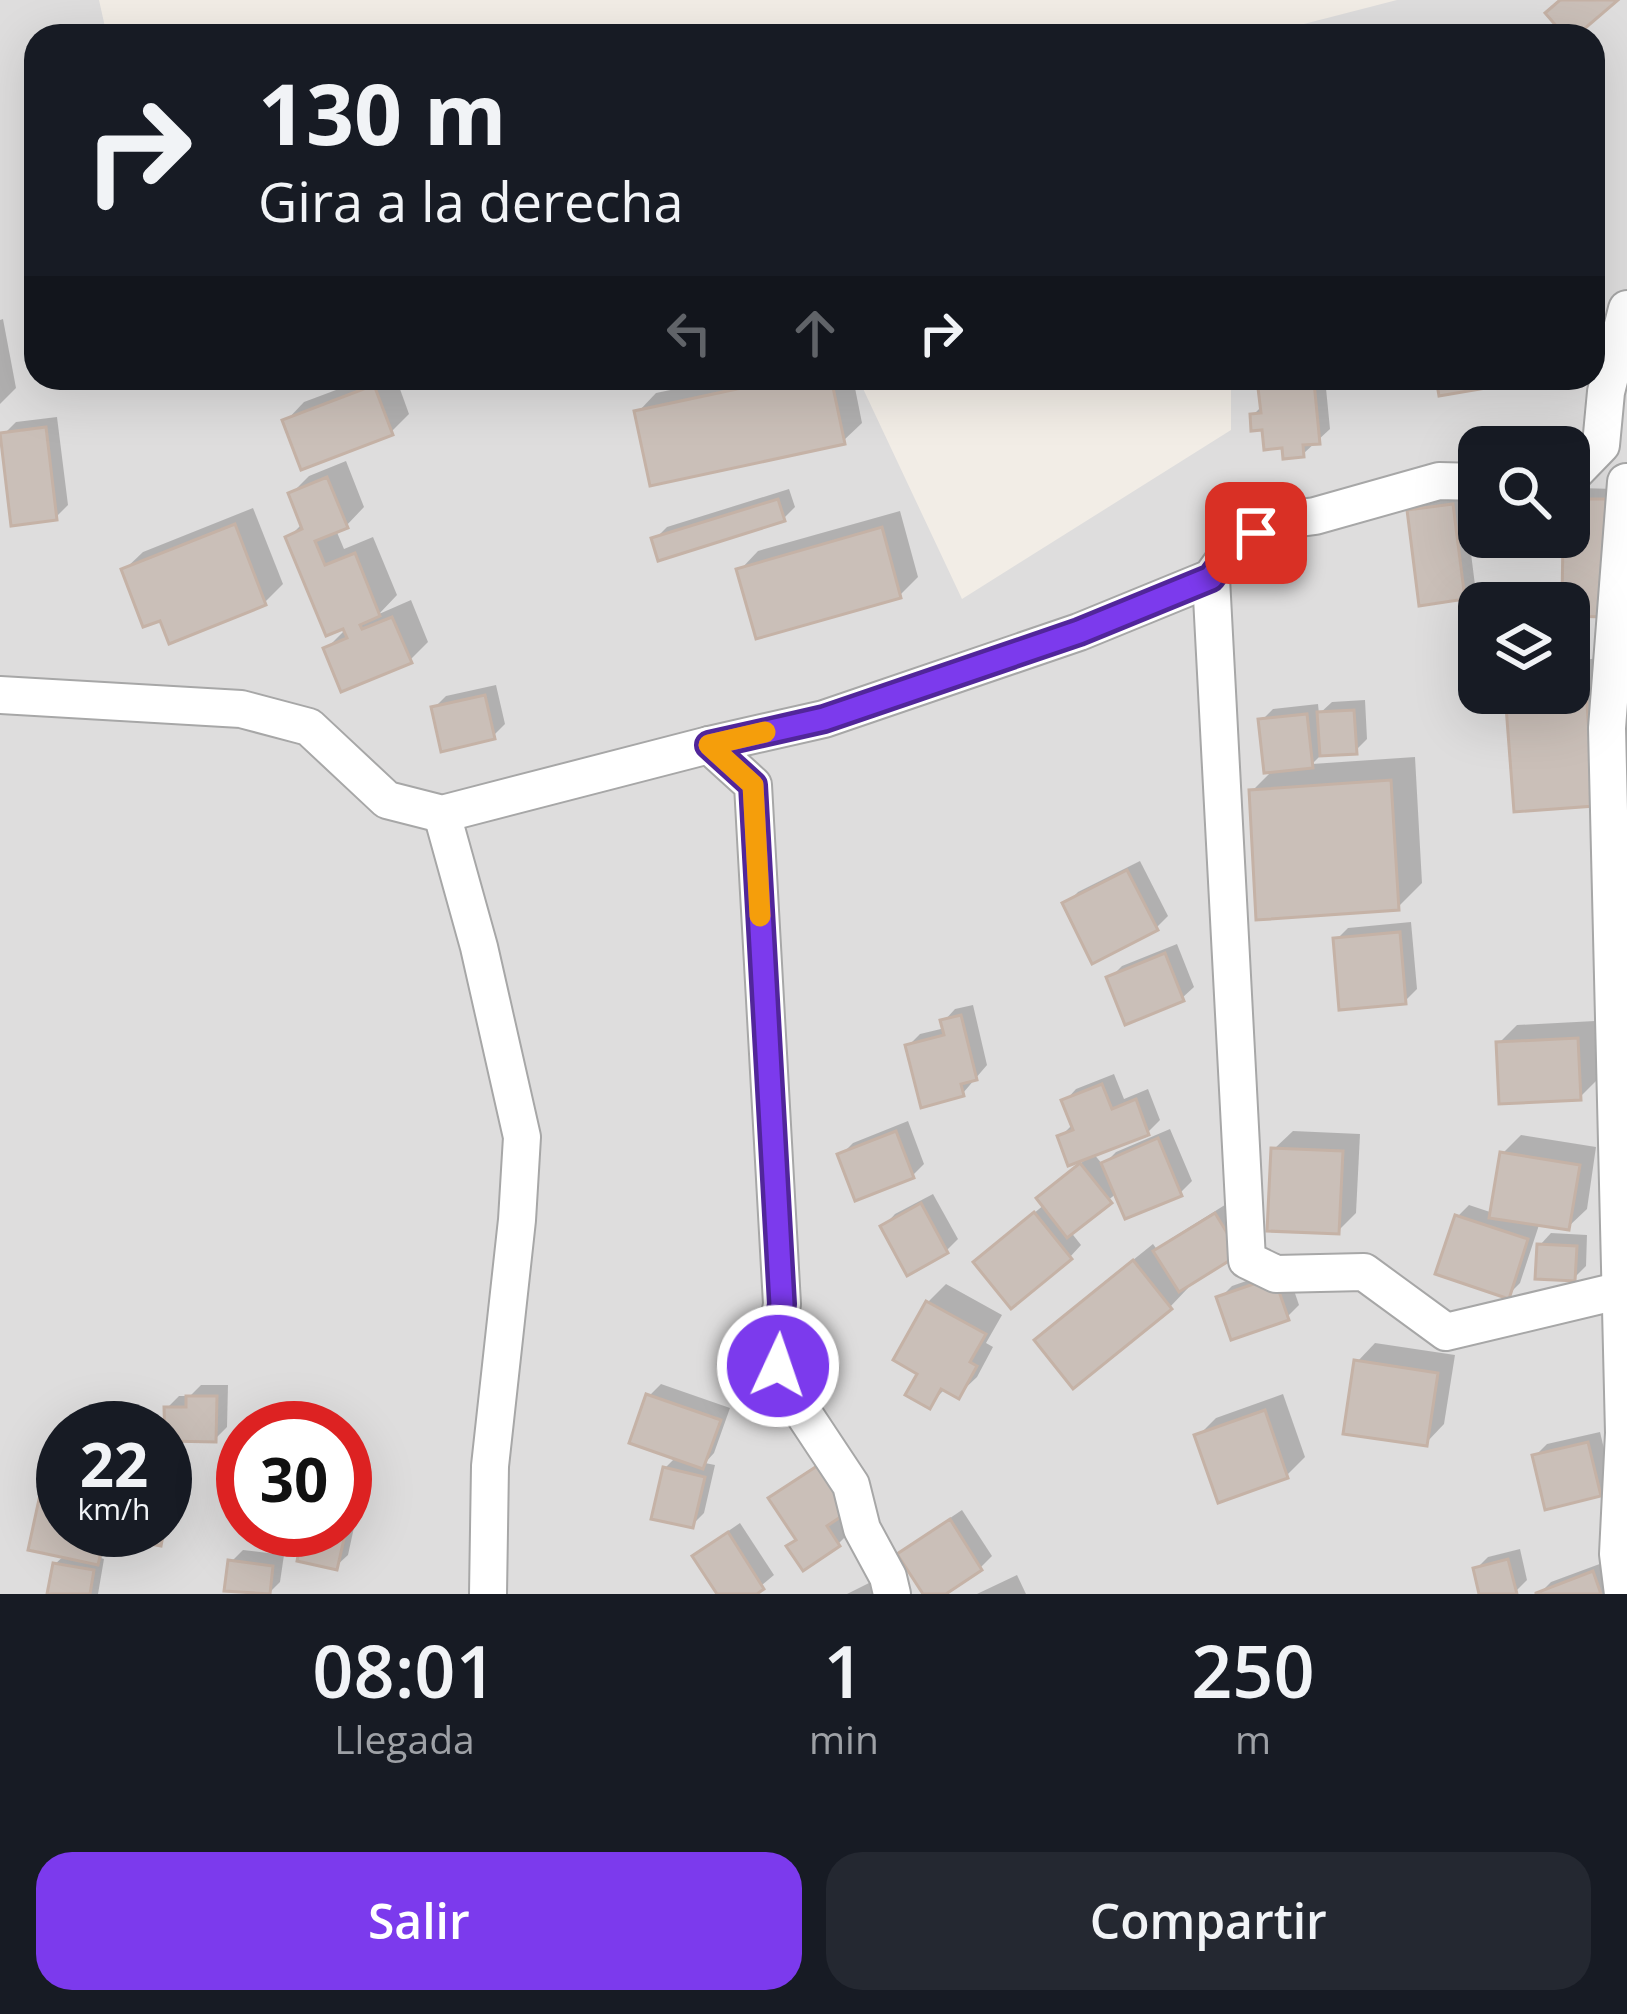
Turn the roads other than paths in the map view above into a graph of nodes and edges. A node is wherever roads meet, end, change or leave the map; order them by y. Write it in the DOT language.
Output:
graph roads {
  1 [pos="1627,309"];
  2 [pos="1590,457"];
  3 [pos="1458,481"];
  4 [pos="1590,481"];
  5 [pos="1626,483"];
  6 [pos="1211,578"];
  7 [pos="0,694"];
  8 [pos="709,745"];
  9 [pos="442,814"];
  10 [pos="1622,1290"];
  11 [pos="488,1594"];
  12 [pos="892,1594"];
  13 [pos="1623,1594"];
  1 -- 2 [label="street"];
  3 -- 6 [label="street"];
  4 -- 5 [label="street"];
  5 -- 10 [label="street"];
  6 -- 8 [label="street"];
  6 -- 10 [label="street"];
  7 -- 9 [label="street"];
  8 -- 9 [label="street"];
  8 -- 12 [label="street"];
  9 -- 11 [label="street"];
  10 -- 13 [label="street"];
}
